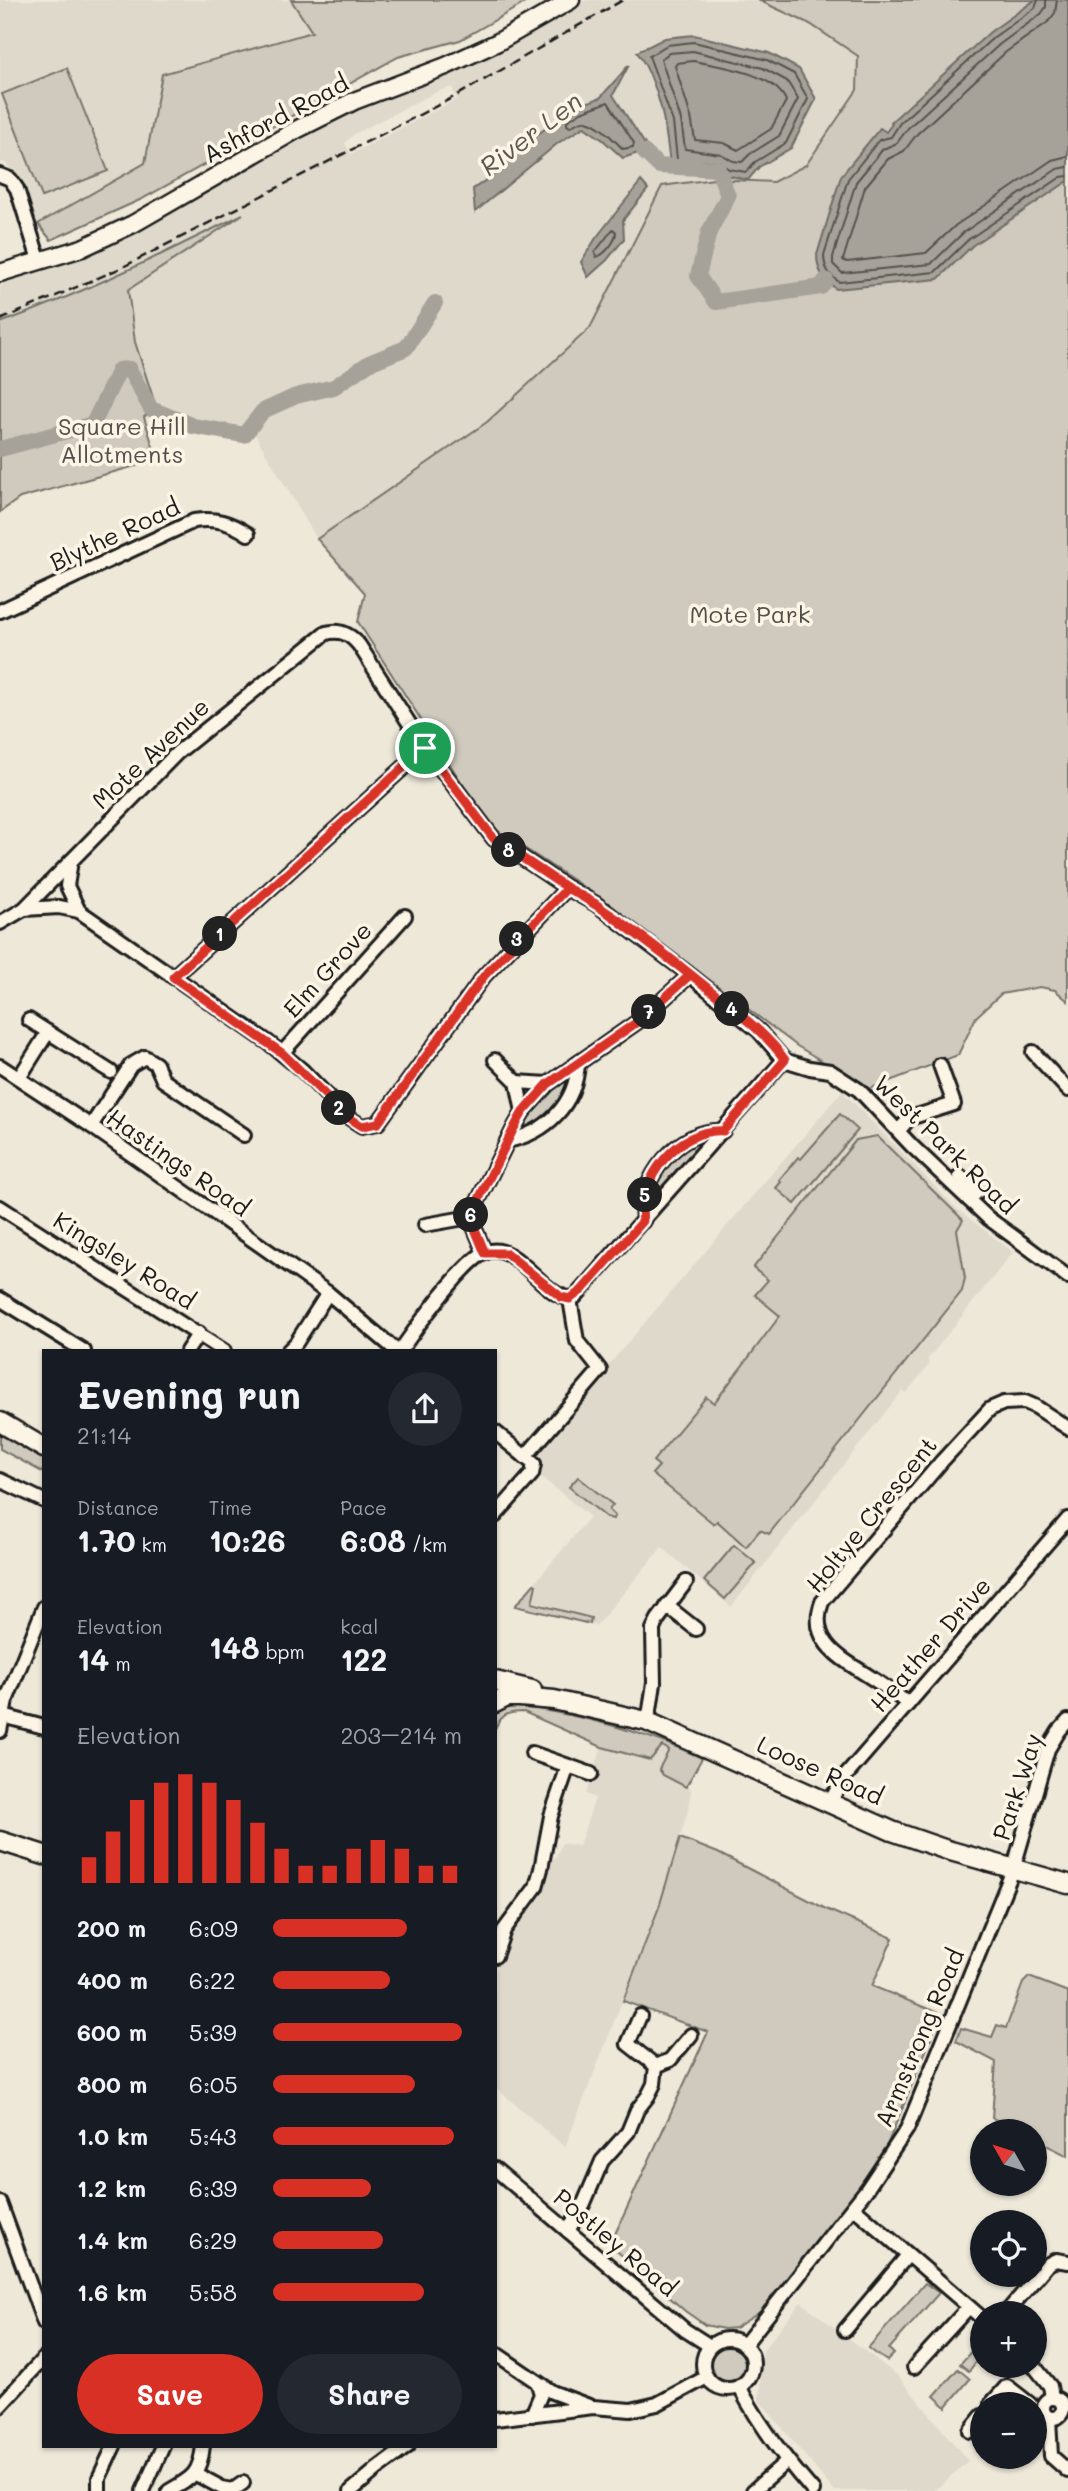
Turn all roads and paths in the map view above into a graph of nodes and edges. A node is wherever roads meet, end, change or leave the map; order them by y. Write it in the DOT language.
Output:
graph roads {
  1 [pos="571,0"];
  2 [pos="0,175"];
  3 [pos="39,260"];
  4 [pos="0,273"];
  5 [pos="248,534"];
  6 [pos="0,611"];
  7 [pos="425,748"];
  8 [pos="71,861"];
  9 [pos="567,888"];
  10 [pos="24,909"];
  11 [pos="79,911"];
  12 [pos="405,916"];
  13 [pos="0,923"];
  14 [pos="690,975"];
  15 [pos="173,977"];
  16 [pos="29,1020"];
  17 [pos="48,1032"];
  18 [pos="1033,1052"];
  19 [pos="282,1053"];
  20 [pos="495,1060"];
  21 [pos="785,1060"];
  22 [pos="578,1063"];
  23 [pos="940,1065"];
  24 [pos="0,1066"];
  25 [pos="111,1072"];
  26 [pos="19,1078"];
  27 [pos="517,1082"];
  28 [pos="548,1084"];
  29 [pos="1068,1090"];
  30 [pos="523,1112"];
  31 [pos="91,1126"];
  32 [pos="898,1130"];
  33 [pos="723,1131"];
  34 [pos="244,1135"];
  35 [pos="507,1141"];
  36 [pos="960,1176"];
  37 [pos="969,1200"];
  38 [pos="0,1208"];
  39 [pos="470,1217"];
  40 [pos="643,1221"];
  41 [pos="425,1225"];
  42 [pos="485,1253"];
  43 [pos="1068,1277"];
  44 [pos="330,1294"];
  45 [pos="0,1299"];
  46 [pos="570,1299"];
  47 [pos="199,1333"];
  48 [pos="297,1348"];
  49 [pos="81,1349"];
  50 [pos="188,1349"];
  51 [pos="221,1349"];
  52 [pos="396,1349"];
  53 [pos="400,1349"];
  54 [pos="0,1422"];
  55 [pos="1068,1428"];
  56 [pos="497,1434"];
  57 [pos="42,1447"];
  58 [pos="525,1457"];
  59 [pos="0,1479"];
  60 [pos="42,1501"];
  61 [pos="497,1514"];
  62 [pos="1068,1519"];
  63 [pos="686,1582"];
  64 [pos="667,1606"];
  65 [pos="42,1612"];
  66 [pos="696,1629"];
  67 [pos="497,1682"];
  68 [pos="554,1700"];
  69 [pos="497,1702"];
  70 [pos="908,1704"];
  71 [pos="4,1716"];
  72 [pos="646,1721"];
  73 [pos="1068,1721"];
  74 [pos="42,1726"];
  75 [pos="0,1731"];
  76 [pos="532,1754"];
  77 [pos="568,1766"];
  78 [pos="591,1774"];
  79 [pos="830,1802"];
  80 [pos="0,1841"];
  81 [pos="42,1854"];
  82 [pos="1013,1870"];
  83 [pos="1068,1884"];
  84 [pos="497,1950"];
  85 [pos="640,2016"];
  86 [pos="691,2035"];
  87 [pos="656,2066"];
  88 [pos="497,2171"];
  89 [pos="0,2203"];
  90 [pos="853,2207"];
  91 [pos="568,2231"];
  92 [pos="908,2255"];
  93 [pos="1068,2262"];
  94 [pos="1015,2301"];
  95 [pos="969,2307"];
  96 [pos="42,2318"];
  97 [pos="845,2330"];
  98 [pos="745,2344"];
  99 [pos="710,2346"];
  100 [pos="497,2354"];
  101 [pos="42,2360"];
  102 [pos="914,2367"];
  103 [pos="707,2377"];
  104 [pos="1044,2378"];
  105 [pos="538,2384"];
  106 [pos="739,2386"];
  107 [pos="1002,2392"];
  108 [pos="1020,2392"];
  109 [pos="0,2406"];
  110 [pos="593,2407"];
  111 [pos="1052,2407"];
  112 [pos="532,2415"];
  113 [pos="497,2419"];
  114 [pos="113,2448"];
  115 [pos="162,2448"];
  116 [pos="203,2448"];
  117 [pos="402,2448"];
  118 [pos="787,2461"];
  119 [pos="1068,2470"];
  120 [pos="196,2474"];
  121 [pos="237,2488"];
  122 [pos="99,2491"];
  123 [pos="142,2491"];
  124 [pos="169,2491"];
  125 [pos="351,2491"];
  126 [pos="753,2491"];
  127 [pos="813,2491"];
  1 -- 3 [label="main road, Ashford Road"];
  2 -- 3 [label="street"];
  3 -- 4 [label="main road, Ashford Road"];
  5 -- 6 [label="street, Blythe Road"];
  7 -- 8 [label="street, Mote Avenue"];
  7 -- 9 [label="street"];
  7 -- 15 [label="street"];
  8 -- 10 [label="street, Mote Avenue"];
  8 -- 11 [label="street"];
  9 -- 14 [label="street"];
  9 -- 19 [label="street"];
  10 -- 11 [label="street"];
  10 -- 13 [label="street, Mote Avenue"];
  11 -- 15 [label="street"];
  12 -- 19 [label="street, Elm Grove"];
  14 -- 21 [label="street"];
  14 -- 22 [label="street"];
  15 -- 19 [label="street"];
  16 -- 17 [label="street"];
  17 -- 25 [label="street"];
  17 -- 26 [label="street"];
  18 -- 29 [label="street"];
  20 -- 27 [label="street"];
  21 -- 32 [label="street, West Park Road"];
  21 -- 33 [label="street"];
  22 -- 28 [label="street"];
  22 -- 35 [label="street"];
  23 -- 32 [label="street"];
  24 -- 26 [label="street, Hastings Road"];
  26 -- 31 [label="street, Hastings Road"];
  27 -- 28 [label="street"];
  27 -- 30 [label="street"];
  28 -- 30 [label="street"];
  30 -- 35 [label="street"];
  31 -- 34 [label="street"];
  31 -- 44 [label="street, Hastings Road"];
  32 -- 37 [label="street, West Park Road"];
  33 -- 40 [label="street"];
  33 -- 40 [label="street"];
  35 -- 39 [label="street"];
  36 -- 37 [label="street"];
  37 -- 43 [label="street, West Park Road"];
  38 -- 47 [label="street, Kingsley Road"];
  39 -- 41 [label="street"];
  39 -- 42 [label="street"];
  40 -- 46 [label="street"];
  42 -- 46 [label="street"];
  42 -- 53 [label="street"];
  44 -- 48 [label="street"];
  44 -- 52 [label="street, Hastings Road"];
  45 -- 49 [label="street"];
  46 -- 58 [label="street"];
  47 -- 50 [label="street"];
  47 -- 51 [label="street, Kingsley Road"];
  54 -- 57 [label="highway"];
  55 -- 70 [label="street, Holtye Crescent"];
  56 -- 58 [label="street"];
  58 -- 61 [label="street"];
  59 -- 60 [label="street"];
  62 -- 70 [label="street, Heather Drive"];
  63 -- 64 [label="street"];
  64 -- 66 [label="street"];
  64 -- 72 [label="street"];
  65 -- 71 [label="street"];
  67 -- 68 [label="highway, Loose Road"];
  68 -- 69 [label="highway, Loose Road"];
  68 -- 72 [label="highway, Loose Road"];
  70 -- 79 [label="street, Heather Drive"];
  71 -- 74 [label="street"];
  71 -- 75 [label="street"];
  72 -- 79 [label="highway, Loose Road"];
  73 -- 82 [label="street, Park Way"];
  76 -- 77 [label="street"];
  77 -- 78 [label="street"];
  77 -- 84 [label="street"];
  79 -- 82 [label="highway, Loose Road"];
  80 -- 81 [label="highway"];
  82 -- 83 [label="highway, Loose Road"];
  82 -- 90 [label="street, Armstrong Road"];
  85 -- 87 [label="street"];
  86 -- 87 [label="street"];
  87 -- 91 [label="street"];
  88 -- 91 [label="street, Postley Road"];
  89 -- 96 [label="street"];
  90 -- 92 [label="street"];
  90 -- 98 [label="street, Armstrong Road"];
  91 -- 99 [label="street, Postley Road"];
  92 -- 95 [label="street"];
  92 -- 97 [label="street"];
  93 -- 94 [label="street"];
  95 -- 102 [label="street"];
  98 -- 99 [label="street"];
  98 -- 106 [label="street"];
  99 -- 103 [label="street"];
  100 -- 105 [label="street"];
  101 -- 109 [label="street"];
  103 -- 106 [label="street"];
  103 -- 110 [label="street"];
  104 -- 111 [label="street"];
  105 -- 110 [label="street"];
  105 -- 112 [label="street"];
  106 -- 118 [label="street"];
  107 -- 108 [label="street"];
  110 -- 112 [label="street"];
  111 -- 119 [label="street"];
  112 -- 113 [label="street"];
  114 -- 122 [label="street"];
  115 -- 123 [label="street"];
  116 -- 120 [label="street"];
  117 -- 125 [label="street"];
  118 -- 126 [label="street"];
  118 -- 127 [label="street"];
  120 -- 121 [label="street"];
  120 -- 124 [label="street"];
}
